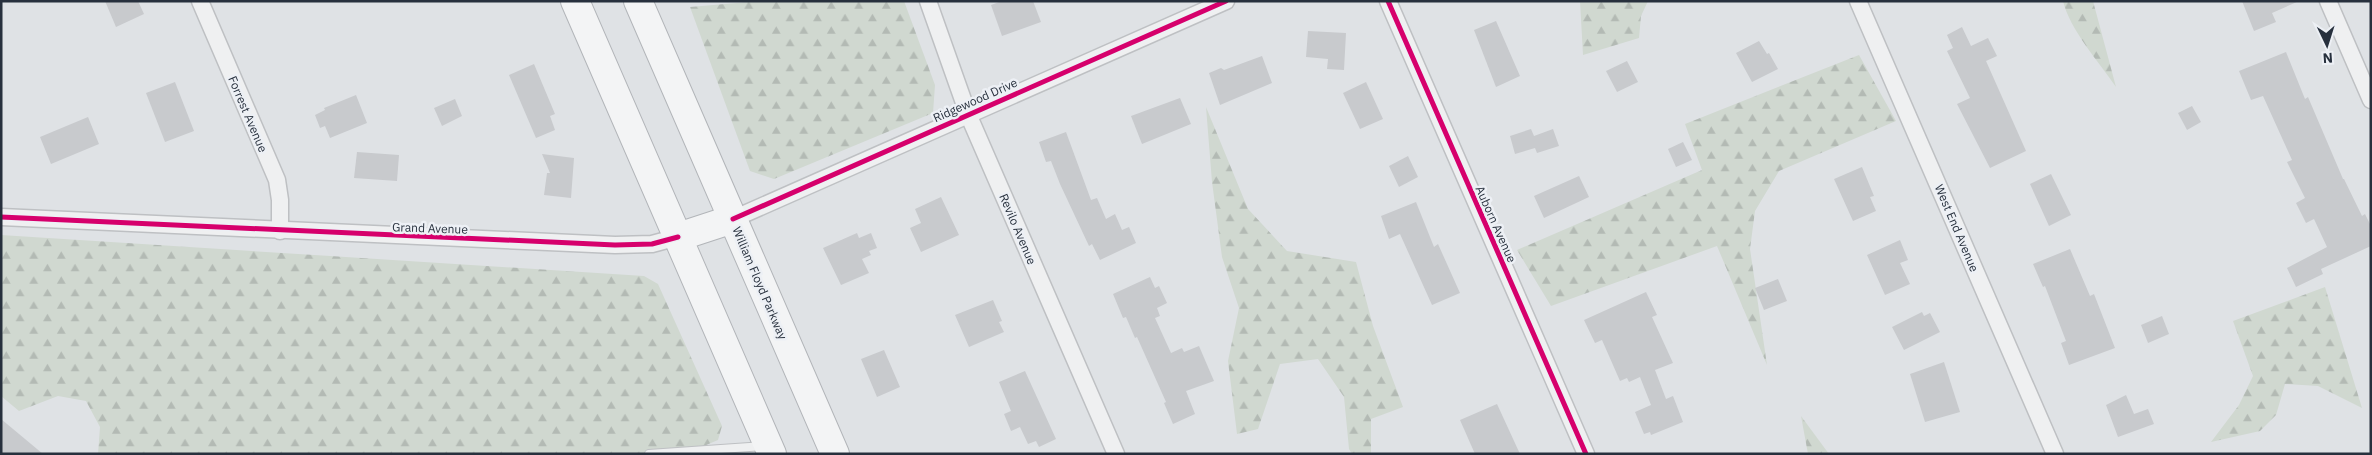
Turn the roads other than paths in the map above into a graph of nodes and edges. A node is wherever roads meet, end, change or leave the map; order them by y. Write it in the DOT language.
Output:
graph roads {
  1 [pos="200,1"];
  2 [pos="575,1"];
  3 [pos="638,1"];
  4 [pos="928,1"];
  5 [pos="1226,1"];
  6 [pos="1388,1"];
  7 [pos="1858,1"];
  8 [pos="2328,1"];
  9 [pos="2371,100"];
  10 [pos="968,114"];
  11 [pos="1,217"];
  12 [pos="733,219"];
  13 [pos="280,231"];
  14 [pos="678,238"];
  15 [pos="770,450"];
  16 [pos="649,454"];
  17 [pos="835,454"];
  18 [pos="1116,454"];
  19 [pos="1586,454"];
  20 [pos="2055,454"];
  1 -- 13 [label="street, Forrest Avenue"];
  2 -- 14 [label="highway"];
  3 -- 12 [label="highway, William Floyd Parkway"];
  4 -- 10 [label="street, Revilo Avenue"];
  5 -- 10 [label="street, Ridgewood Drive"];
  6 -- 19 [label="street, Auborn Avenue"];
  7 -- 20 [label="street, West End Avenue"];
  8 -- 9 [label="street"];
  10 -- 12 [label="street, Ridgewood Drive"];
  10 -- 18 [label="street, Revilo Avenue"];
  11 -- 13 [label="street, Grand Avenue"];
  12 -- 14 [label="highway"];
  12 -- 17 [label="highway, William Floyd Parkway"];
  13 -- 14 [label="street, Grand Avenue"];
  14 -- 15 [label="highway"];
  15 -- 16 [label="lane"];
}
